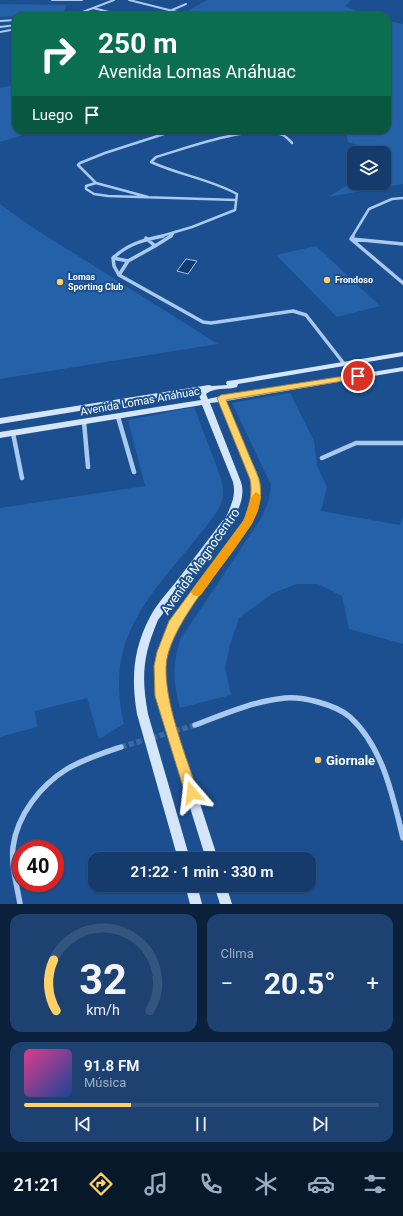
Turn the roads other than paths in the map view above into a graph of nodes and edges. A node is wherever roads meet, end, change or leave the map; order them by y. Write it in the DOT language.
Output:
graph roads {
  1 [pos="52,0"];
  2 [pos="82,0"];
  3 [pos="114,0"];
  4 [pos="129,0"];
  5 [pos="186,4"];
  6 [pos="93,8"];
  7 [pos="172,10"];
  8 [pos="82,12"];
  9 [pos="109,12"];
  10 [pos="178,12"];
  11 [pos="12,20"];
  12 [pos="0,21"];
  13 [pos="12,26"];
  14 [pos="0,27"];
  15 [pos="12,30"];
  16 [pos="0,32"];
  17 [pos="164,134"];
  18 [pos="238,134"];
  19 [pos="280,134"];
  20 [pos="292,143"];
  21 [pos="96,183"];
  22 [pos="148,197"];
  23 [pos="403,198"];
  24 [pos="236,200"];
  25 [pos="176,232"];
  26 [pos="146,238"];
  27 [pos="351,238"];
  28 [pos="403,244"];
  29 [pos="155,246"];
  30 [pos="113,258"];
  31 [pos="128,261"];
  32 [pos="119,275"];
  33 [pos="403,283"];
  34 [pos="403,354"];
  35 [pos="345,365"];
  36 [pos="403,369"];
  37 [pos="235,382"];
  38 [pos="221,398"];
  39 [pos="206,401"];
  40 [pos="118,417"];
  41 [pos="0,421"];
  42 [pos="84,422"];
  43 [pos="13,433"];
  44 [pos="0,435"];
  45 [pos="403,443"];
  46 [pos="322,458"];
  47 [pos="88,467"];
  48 [pos="134,472"];
  49 [pos="22,478"];
  50 [pos="195,725"];
  51 [pos="120,747"];
  52 [pos="403,838"];
  53 [pos="182,852"];
  54 [pos="210,852"];
  55 [pos="193,892"];
  56 [pos="222,892"];
  57 [pos="20,904"];
  58 [pos="196,904"];
  59 [pos="226,904"];
  1 -- 2 [label="street"];
  3 -- 6 [label="street"];
  4 -- 7 [label="street"];
  5 -- 7 [label="street"];
  6 -- 8 [label="street"];
  6 -- 9 [label="street"];
  7 -- 10 [label="street"];
  11 -- 12 [label="street"];
  13 -- 14 [label="street"];
  15 -- 16 [label="street"];
  17 -- 21 [label="street"];
  18 -- 24 [label="street"];
  19 -- 20 [label="street"];
  21 -- 22 [label="street"];
  21 -- 22 [label="street"];
  22 -- 24 [label="street"];
  23 -- 27 [label="street"];
  24 -- 25 [label="street"];
  25 -- 26 [label="street"];
  25 -- 29 [label="street"];
  26 -- 29 [label="street"];
  26 -- 30 [label="street"];
  27 -- 28 [label="street"];
  27 -- 33 [label="street"];
  29 -- 31 [label="street"];
  30 -- 31 [label="street"];
  30 -- 32 [label="street"];
  31 -- 32 [label="street"];
  32 -- 35 [label="street"];
  34 -- 35 [label="street, Avenida Lomas Anáhuac"];
  35 -- 37 [label="street, Avenida Lomas Anáhuac"];
  36 -- 38 [label="street, Avenida Lomas Anáhuac"];
  37 -- 39 [label="street"];
  37 -- 41 [label="street, Avenida Lomas Anáhuac"];
  38 -- 39 [label="street, Avenida Lomas Anáhuac"];
  38 -- 54 [label="street, Avenida Magnocentro"];
  39 -- 40 [label="street, Avenida Lomas Anáhuac"];
  39 -- 53 [label="street, Avenida Magnocentro"];
  40 -- 42 [label="street, Avenida Lomas Anáhuac"];
  40 -- 48 [label="street"];
  42 -- 43 [label="street, Avenida Lomas Anáhuac"];
  42 -- 47 [label="street"];
  43 -- 44 [label="street, Avenida Lomas Anáhuac"];
  43 -- 49 [label="street"];
  45 -- 46 [label="street"];
  50 -- 52 [label="street"];
  51 -- 57 [label="street"];
  55 -- 58 [label="street"];
  56 -- 59 [label="street"];
}
